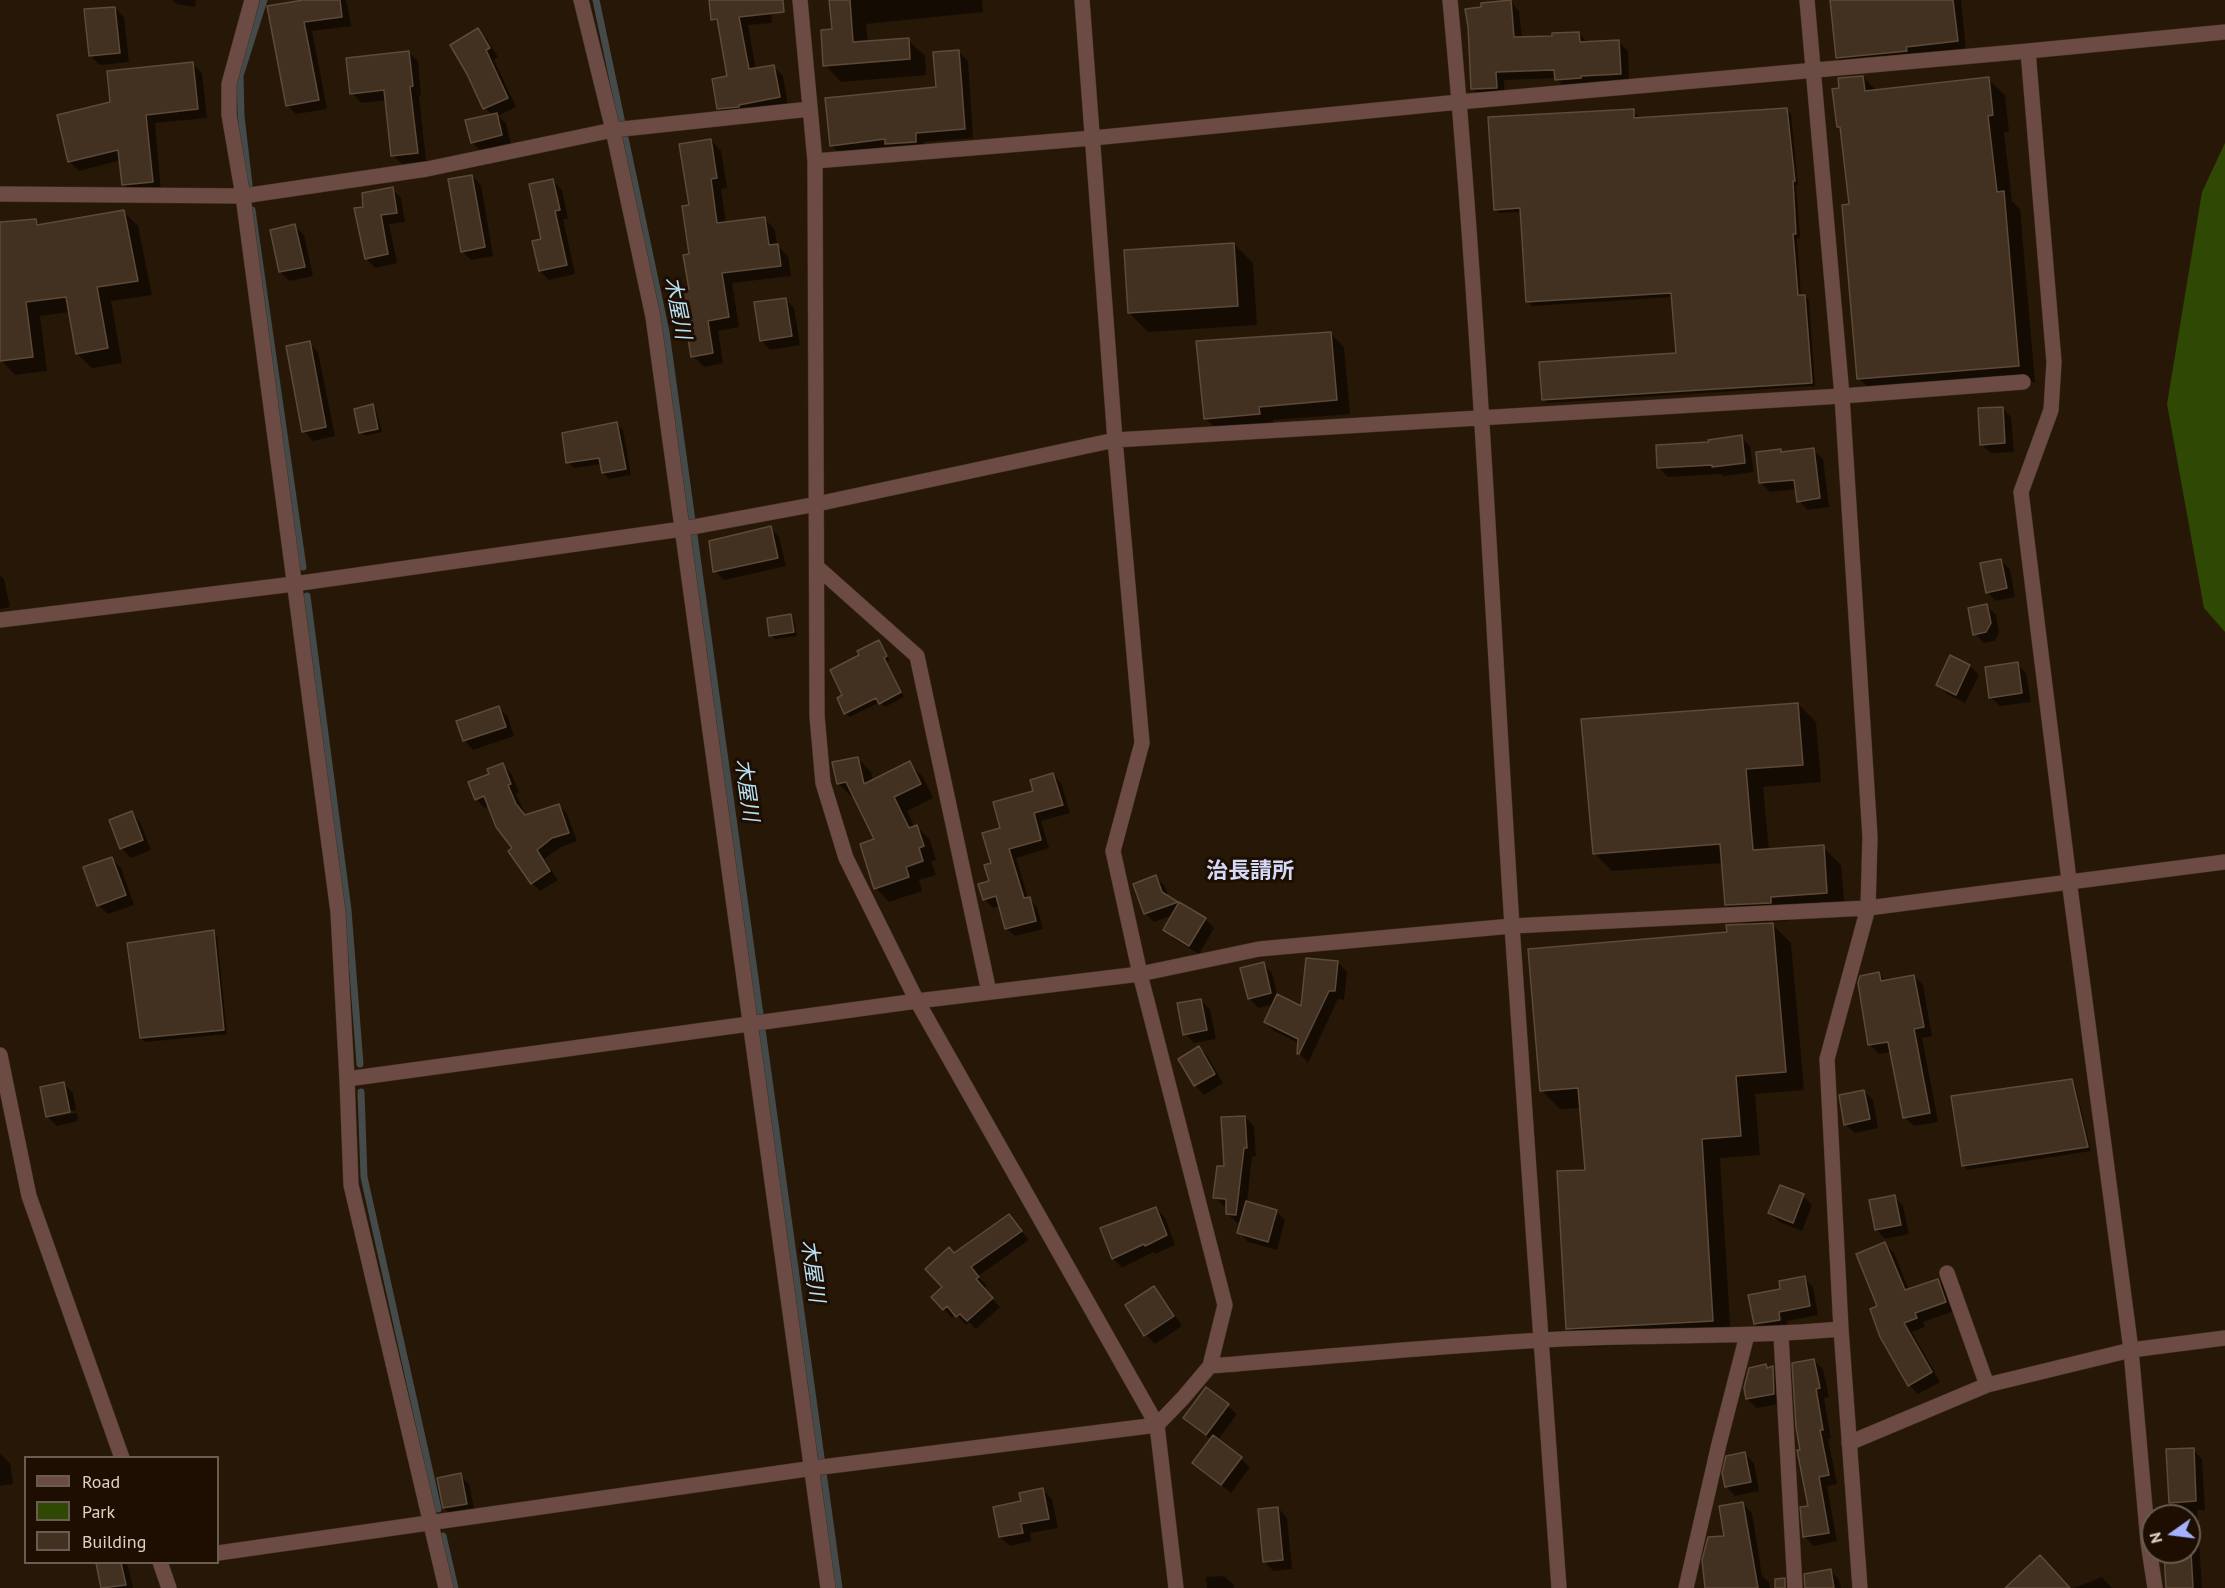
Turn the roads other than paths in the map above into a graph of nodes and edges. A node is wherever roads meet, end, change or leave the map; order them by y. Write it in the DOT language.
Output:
graph roads {
  1 [pos="252,0"];
  2 [pos="581,0"];
  3 [pos="800,0"];
  4 [pos="1082,0"];
  5 [pos="1450,0"];
  6 [pos="1807,0"];
  7 [pos="2225,32"];
  8 [pos="2028,51"];
  9 [pos="1813,72"];
  10 [pos="1460,102"];
  11 [pos="810,109"];
  12 [pos="620,129"];
  13 [pos="1093,138"];
  14 [pos="815,161"];
  15 [pos="0,194"];
  16 [pos="243,196"];
  17 [pos="2023,382"];
  18 [pos="1842,396"];
  19 [pos="1483,417"];
  20 [pos="1115,440"];
  21 [pos="817,504"];
  22 [pos="689,527"];
  23 [pos="817,567"];
  24 [pos="294,584"];
  25 [pos="0,620"];
  26 [pos="2225,862"];
  27 [pos="2069,880"];
  28 [pos="1868,908"];
  29 [pos="1512,926"];
  30 [pos="1140,974"];
  31 [pos="989,992"];
  32 [pos="917,1001"];
  33 [pos="756,1022"];
  34 [pos="0,1055"];
  35 [pos="347,1080"];
  36 [pos="1947,1273"];
  37 [pos="1841,1329"];
  38 [pos="1747,1335"];
  39 [pos="1780,1335"];
  40 [pos="2225,1338"];
  41 [pos="1542,1340"];
  42 [pos="2131,1350"];
  43 [pos="1210,1366"];
  44 [pos="1987,1384"];
  45 [pos="1157,1425"];
  46 [pos="1849,1443"];
  47 [pos="121,1456"];
  48 [pos="817,1468"];
  49 [pos="431,1524"];
  50 [pos="219,1553"];
  51 [pos="160,1564"];
  52 [pos="169,1588"];
  53 [pos="446,1588"];
  54 [pos="828,1588"];
  55 [pos="1176,1588"];
  56 [pos="1558,1588"];
  57 [pos="1686,1588"];
  58 [pos="1795,1588"];
  59 [pos="1860,1588"];
  60 [pos="2155,1588"];
  1 -- 16 [label="street"];
  2 -- 12 [label="street"];
  3 -- 11 [label="street"];
  4 -- 13 [label="street"];
  5 -- 10 [label="street"];
  6 -- 9 [label="street"];
  7 -- 8 [label="street"];
  8 -- 9 [label="street"];
  8 -- 27 [label="street"];
  9 -- 10 [label="street"];
  9 -- 18 [label="street"];
  10 -- 13 [label="street"];
  10 -- 19 [label="street"];
  11 -- 12 [label="street"];
  11 -- 14 [label="street"];
  12 -- 16 [label="street"];
  12 -- 22 [label="street"];
  13 -- 14 [label="street"];
  13 -- 20 [label="street"];
  14 -- 21 [label="street"];
  15 -- 16 [label="street"];
  16 -- 24 [label="street"];
  17 -- 18 [label="street"];
  18 -- 19 [label="street"];
  18 -- 28 [label="street"];
  19 -- 20 [label="street"];
  19 -- 29 [label="street"];
  20 -- 21 [label="street"];
  20 -- 30 [label="street"];
  21 -- 22 [label="street"];
  21 -- 23 [label="street"];
  22 -- 24 [label="street"];
  22 -- 33 [label="street"];
  23 -- 31 [label="street"];
  23 -- 32 [label="street"];
  24 -- 25 [label="street"];
  24 -- 35 [label="street"];
  26 -- 27 [label="street"];
  27 -- 28 [label="street"];
  27 -- 42 [label="street"];
  28 -- 29 [label="street"];
  28 -- 37 [label="street"];
  29 -- 30 [label="street"];
  29 -- 41 [label="street"];
  30 -- 31 [label="street"];
  30 -- 43 [label="street"];
  31 -- 32 [label="street"];
  32 -- 33 [label="street"];
  32 -- 45 [label="street"];
  33 -- 35 [label="street"];
  33 -- 48 [label="street"];
  34 -- 47 [label="street"];
  35 -- 49 [label="street"];
  36 -- 44 [label="street"];
  37 -- 39 [label="street"];
  37 -- 46 [label="street"];
  38 -- 39 [label="street"];
  38 -- 41 [label="street"];
  38 -- 57 [label="street"];
  39 -- 58 [label="street"];
  40 -- 42 [label="street"];
  41 -- 43 [label="street"];
  41 -- 56 [label="street"];
  42 -- 44 [label="street"];
  42 -- 60 [label="street"];
  43 -- 45 [label="street"];
  44 -- 46 [label="street"];
  45 -- 48 [label="street"];
  45 -- 55 [label="street"];
  46 -- 59 [label="street"];
  48 -- 49 [label="street"];
  48 -- 54 [label="street"];
  49 -- 50 [label="street"];
  49 -- 53 [label="street"];
  51 -- 52 [label="street"];
}
